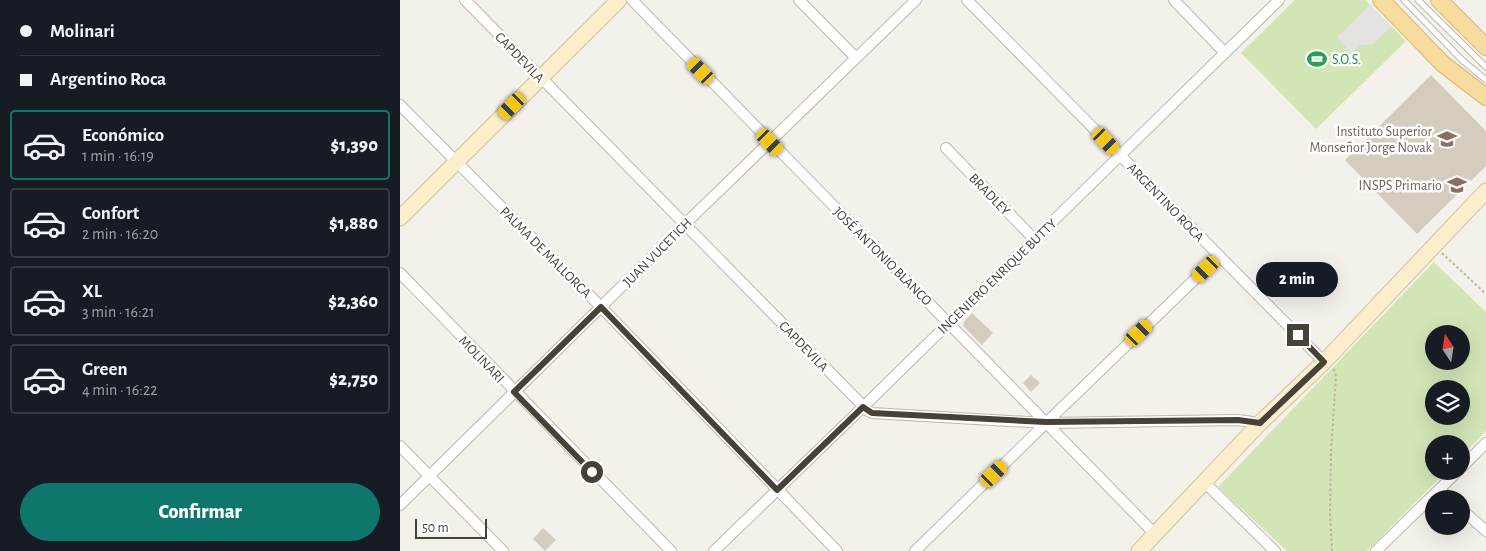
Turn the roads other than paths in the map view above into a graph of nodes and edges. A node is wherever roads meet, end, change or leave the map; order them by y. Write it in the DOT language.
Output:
graph roads {
  1 [pos="465,0"];
  2 [pos="619,0"];
  3 [pos="632,0"];
  4 [pos="799,0"];
  5 [pos="916,0"];
  6 [pos="967,0"];
  7 [pos="1174,0"];
  8 [pos="1279,0"];
  9 [pos="1381,0"];
  10 [pos="1404,0"];
  11 [pos="1418,0"];
  12 [pos="1439,0"];
  13 [pos="1486,47"];
  14 [pos="1225,53"];
  15 [pos="856,58"];
  16 [pos="1486,66"];
  17 [pos="540,77"];
  18 [pos="1486,80"];
  19 [pos="1486,98"];
  20 [pos="400,105"];
  21 [pos="770,142"];
  22 [pos="946,148"];
  23 [pos="1120,155"];
  24 [pos="457,163"];
  25 [pos="1486,191"];
  26 [pos="400,218"];
  27 [pos="685,224"];
  28 [pos="1034,239"];
  29 [pos="1219,256"];
  30 [pos="400,273"];
  31 [pos="601,307"];
  32 [pos="949,323"];
  33 [pos="1324,362"];
  34 [pos="514,392"];
  35 [pos="863,407"];
  36 [pos="1046,422"];
  37 [pos="1260,423"];
  38 [pos="1486,443"];
  39 [pos="400,446"];
  40 [pos="1470,459"];
  41 [pos="430,476"];
  42 [pos="1449,480"];
  43 [pos="1205,483"];
  44 [pos="777,490"];
  45 [pos="1440,490"];
  46 [pos="1425,504"];
  47 [pos="400,505"];
  48 [pos="1470,517"];
  49 [pos="1486,531"];
  50 [pos="1155,534"];
  51 [pos="503,551"];
  52 [pos="671,551"];
  53 [pos="714,551"];
  54 [pos="837,551"];
  55 [pos="915,551"];
  56 [pos="1139,551"];
  57 [pos="1275,551"];
  58 [pos="1376,551"];
  1 -- 17 [label="street, CAPDEVILA"];
  2 -- 17 [label="main road"];
  3 -- 21 [label="street, JOSÉ ANTONIO BLANCO"];
  4 -- 15 [label="street"];
  5 -- 15 [label="street, JUAN VUCETICH"];
  6 -- 23 [label="street, ARGENTINO ROCA"];
  7 -- 14 [label="street"];
  8 -- 14 [label="street, INGENIERO ENRIQUE BUTTY"];
  9 -- 19 [label="main road"];
  10 -- 18 [label="lane"];
  11 -- 16 [label="lane"];
  12 -- 13 [label="main road"];
  14 -- 23 [label="street, INGENIERO ENRIQUE BUTTY"];
  15 -- 21 [label="street, JUAN VUCETICH"];
  17 -- 24 [label="main road"];
  17 -- 27 [label="street, CAPDEVILA"];
  20 -- 24 [label="street, PALMA DE MALLORCA"];
  21 -- 27 [label="street, JUAN VUCETICH"];
  21 -- 32 [label="street, JOSÉ ANTONIO BLANCO"];
  22 -- 28 [label="street, BRADLEY"];
  23 -- 28 [label="street, INGENIERO ENRIQUE BUTTY"];
  23 -- 29 [label="street, ARGENTINO ROCA"];
  24 -- 26 [label="main road"];
  24 -- 31 [label="street, PALMA DE MALLORCA"];
  25 -- 33 [label="main road"];
  27 -- 31 [label="street, JUAN VUCETICH"];
  27 -- 35 [label="street, CAPDEVILA"];
  28 -- 32 [label="street, INGENIERO ENRIQUE BUTTY"];
  29 -- 33 [label="street, ARGENTINO ROCA"];
  29 -- 36 [label="street"];
  30 -- 34 [label="street, MOLINARI"];
  31 -- 34 [label="street, JUAN VUCETICH"];
  31 -- 44 [label="street, PALMA DE MALLORCA"];
  32 -- 35 [label="street, INGENIERO ENRIQUE BUTTY"];
  32 -- 36 [label="street, JOSÉ ANTONIO BLANCO"];
  33 -- 37 [label="main road"];
  34 -- 41 [label="street, JUAN VUCETICH"];
  34 -- 52 [label="street, MOLINARI"];
  35 -- 36 [label="street, CAPDEVILA"];
  35 -- 44 [label="street, INGENIERO ENRIQUE BUTTY"];
  36 -- 37 [label="street, CAPDEVILA"];
  36 -- 50 [label="street, JOSÉ ANTONIO BLANCO"];
  36 -- 55 [label="street"];
  37 -- 43 [label="main road"];
  38 -- 40 [label="street"];
  39 -- 41 [label="street"];
  41 -- 47 [label="street, JUAN VUCETICH"];
  41 -- 51 [label="street"];
  42 -- 45 [label="street"];
  43 -- 50 [label="main road"];
  43 -- 57 [label="street"];
  44 -- 53 [label="street, INGENIERO ENRIQUE BUTTY"];
  44 -- 54 [label="street, PALMA DE MALLORCA"];
  46 -- 58 [label="street"];
  48 -- 49 [label="street"];
  50 -- 56 [label="main road"];
}
